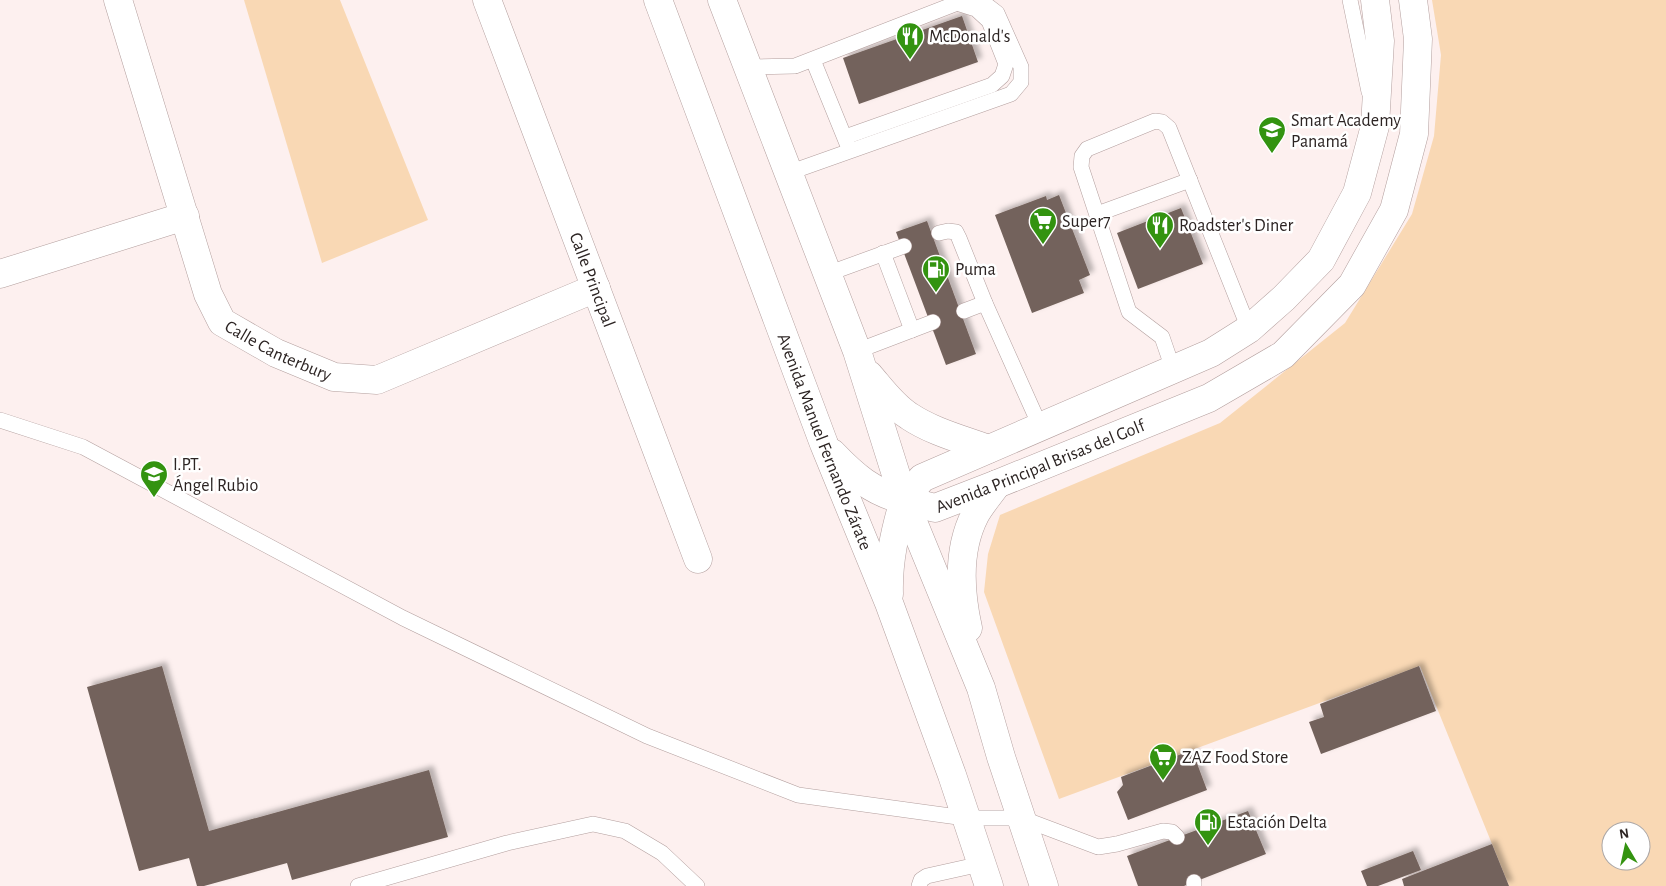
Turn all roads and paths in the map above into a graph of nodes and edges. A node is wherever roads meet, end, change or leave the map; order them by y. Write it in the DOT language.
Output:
graph roads {
  1 [pos="118,0"];
  2 [pos="487,0"];
  3 [pos="658,0"];
  4 [pos="722,0"];
  5 [pos="737,0"];
  6 [pos="1350,0"];
  7 [pos="1375,0"];
  8 [pos="1414,0"];
  9 [pos="964,1"];
  10 [pos="733,29"];
  11 [pos="813,60"];
  12 [pos="749,68"];
  13 [pos="1376,126"];
  14 [pos="848,144"];
  15 [pos="788,173"];
  16 [pos="1190,180"];
  17 [pos="1097,214"];
  18 [pos="185,216"];
  19 [pos="939,233"];
  20 [pos="904,246"];
  21 [pos="884,253"];
  22 [pos="0,274"];
  23 [pos="827,274"];
  24 [pos="596,288"];
  25 [pos="985,303"];
  26 [pos="964,311"];
  27 [pos="933,322"];
  28 [pos="1249,329"];
  29 [pos="912,330"];
  30 [pos="858,357"];
  31 [pos="1174,369"];
  32 [pos="0,420"];
  33 [pos="1040,426"];
  34 [pos="824,444"];
  35 [pos="988,449"];
  36 [pos="1052,462"];
  37 [pos="997,484"];
  38 [pos="904,500"];
  39 [pos="698,558"];
  40 [pos="889,603"];
  41 [pos="981,688"];
  42 [pos="965,818"];
  43 [pos="1021,818"];
  44 [pos="1177,837"];
  45 [pos="985,875"];
  46 [pos="358,886"];
  47 [pos="697,886"];
  48 [pos="919,886"];
  49 [pos="1044,886"];
  1 -- 18 [label="street, Calle Canterbury"];
  2 -- 24 [label="street, Calle Principal"];
  3 -- 34 [label="street, Avenida Manuel Fernando Zárate"];
  4 -- 10 [label="street"];
  5 -- 10 [label="lane"];
  6 -- 13 [label="lane"];
  7 -- 13 [label="street, Avenida Principal Brisas del Golf"];
  8 -- 36 [label="street, Avenida Principal Brisas del Golf"];
  9 -- 11 [label="lane"];
  9 -- 14 [label="lane"];
  10 -- 12 [label="street"];
  11 -- 12 [label="lane"];
  11 -- 14 [label="lane"];
  12 -- 15 [label="street"];
  13 -- 28 [label="street, Avenida Principal Brisas del Golf"];
  14 -- 15 [label="lane"];
  15 -- 23 [label="street"];
  16 -- 17 [label="lane"];
  16 -- 17 [label="lane"];
  16 -- 28 [label="lane"];
  17 -- 31 [label="lane"];
  18 -- 22 [label="street"];
  18 -- 24 [label="street, Calle Canterbury"];
  19 -- 25 [label="lane"];
  20 -- 21 [label="lane"];
  21 -- 23 [label="lane"];
  21 -- 29 [label="lane"];
  23 -- 30 [label="street"];
  24 -- 39 [label="street, Calle Principal"];
  25 -- 26 [label="lane"];
  25 -- 33 [label="lane"];
  27 -- 29 [label="lane"];
  28 -- 31 [label="street, Avenida Principal Brisas del Golf"];
  29 -- 30 [label="lane"];
  30 -- 35 [label="street"];
  30 -- 38 [label="street"];
  31 -- 33 [label="street, Avenida Principal Brisas del Golf"];
  32 -- 42 [label="lane"];
  33 -- 35 [label="street, Avenida Principal Brisas del Golf"];
  33 -- 36 [label="street"];
  34 -- 38 [label="street"];
  34 -- 40 [label="street, Avenida Manuel Fernando Zárate"];
  35 -- 38 [label="street, Avenida Principal Brisas del Golf"];
  36 -- 37 [label="street, Avenida Principal Brisas del Golf"];
  37 -- 38 [label="street, Avenida Principal Brisas del Golf"];
  37 -- 41 [label="street"];
  38 -- 40 [label="street"];
  38 -- 41 [label="street"];
  40 -- 42 [label="street, Avenida Manuel Fernando Zárate"];
  41 -- 43 [label="street"];
  42 -- 43 [label="lane"];
  42 -- 45 [label="street, Avenida Manuel Fernando Zárate"];
  43 -- 44 [label="lane"];
  43 -- 49 [label="street"];
  45 -- 48 [label="lane"];
  46 -- 47 [label="lane"];
}
